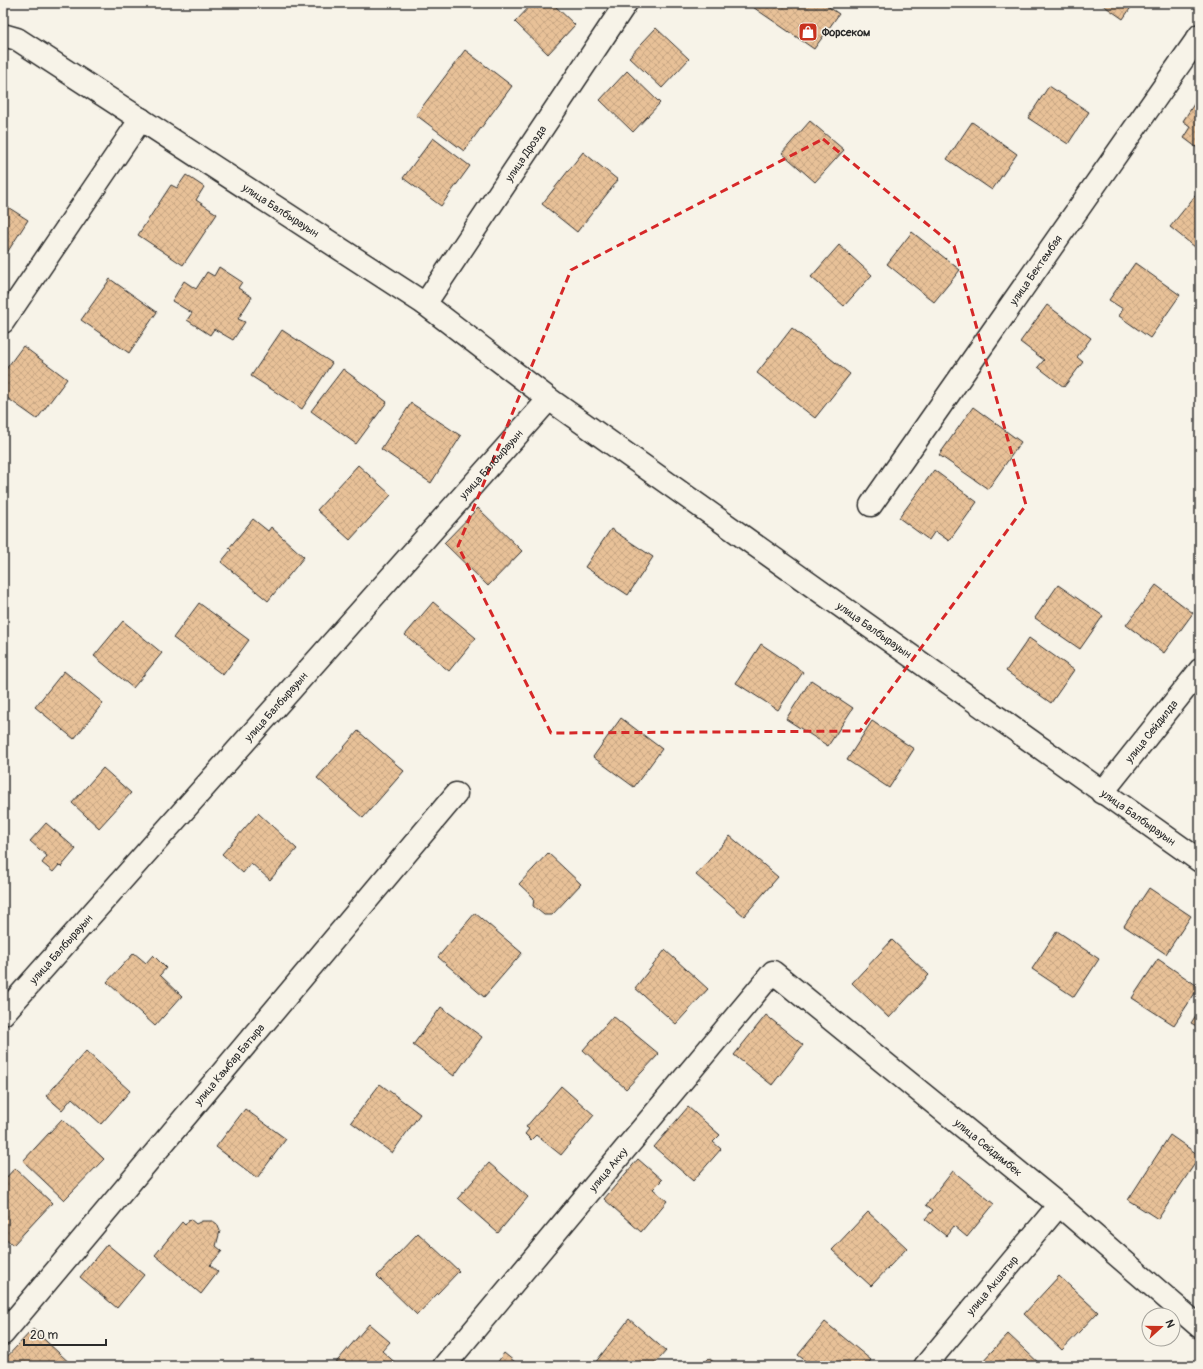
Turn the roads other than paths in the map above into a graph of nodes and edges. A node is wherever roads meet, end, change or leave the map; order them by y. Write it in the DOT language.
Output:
graph roads {
  1 [pos="626,3"];
  2 [pos="3,35"];
  3 [pos="1200,35"];
  4 [pos="141,119"];
  5 [pos="425,304"];
  6 [pos="3,322"];
  7 [pos="549,399"];
  8 [pos="871,505"];
  9 [pos="1200,670"];
  10 [pos="1102,793"];
  11 [pos="456,794"];
  12 [pos="1200,861"];
  13 [pos="772,972"];
  14 [pos="3,1014"];
  15 [pos="1059,1205"];
  16 [pos="1200,1327"];
  17 [pos="3,1334"];
  18 [pos="444,1366"];
  19 [pos="926,1366"];
  1 -- 5 [label="street, улица Дрозда"];
  2 -- 4 [label="street, улица Балбырауын"];
  3 -- 8 [label="street, улица Бектембая"];
  4 -- 5 [label="street, улица Балбырауын"];
  4 -- 6 [label="street"];
  5 -- 7 [label="street, улица Балбырауын"];
  7 -- 10 [label="street, улица Балбырауын"];
  7 -- 14 [label="street, улица Балбырауын"];
  9 -- 10 [label="street, улица Сейдилда"];
  10 -- 12 [label="street, улица Балбырауын"];
  11 -- 17 [label="street, улица Камбар Батыра"];
  13 -- 15 [label="street, улица Сейдимбек"];
  13 -- 18 [label="street, улица Акку"];
  15 -- 16 [label="street, улица Сейдимбек"];
  15 -- 19 [label="street, улица Акшатыр"];
}
